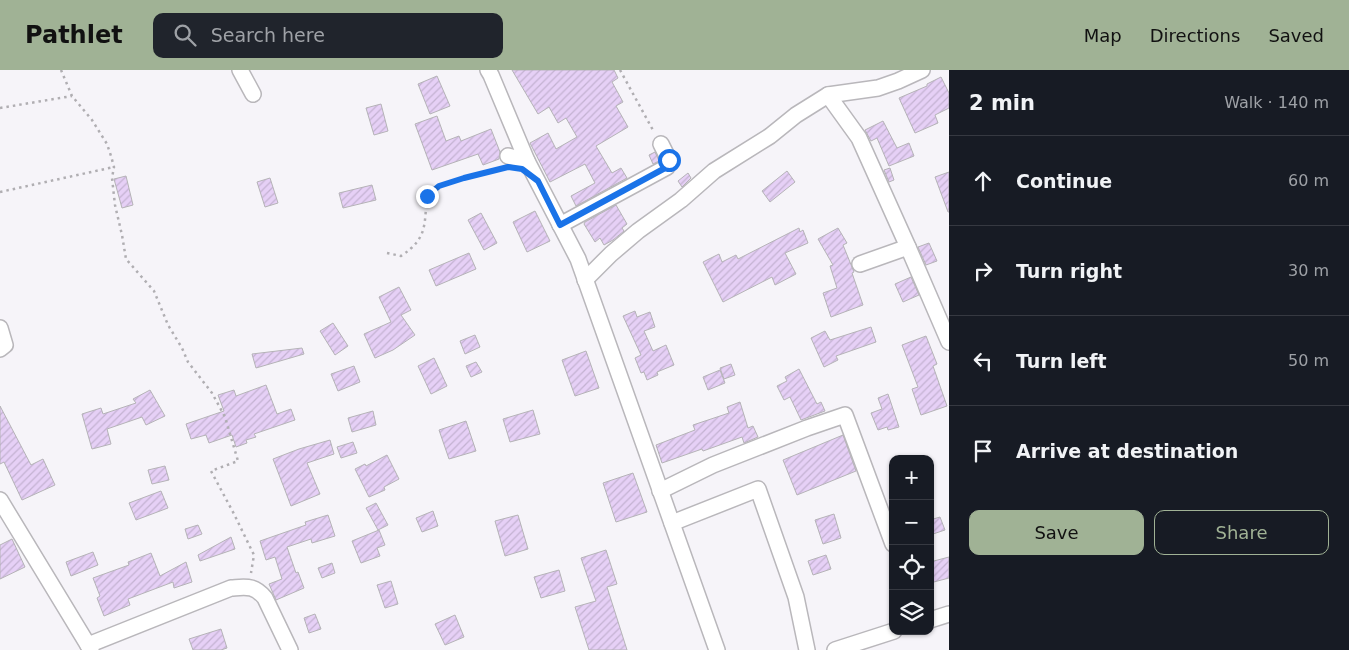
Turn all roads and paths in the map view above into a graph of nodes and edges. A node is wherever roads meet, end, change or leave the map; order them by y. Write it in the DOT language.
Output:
graph roads {
  1 [pos="61,70"];
  2 [pos="240,70"];
  3 [pos="488,70"];
  4 [pos="620,70"];
  5 [pos="922,70"];
  6 [pos="253,94"];
  7 [pos="828,95"];
  8 [pos="72,96"];
  9 [pos="0,108"];
  10 [pos="661,144"];
  11 [pos="527,160"];
  12 [pos="508,162"];
  13 [pos="114,167"];
  14 [pos="0,192"];
  15 [pos="560,225"];
  16 [pos="908,246"];
  17 [pos="387,253"];
  18 [pos="860,264"];
  19 [pos="585,280"];
  20 [pos="0,328"];
  21 [pos="948,339"];
  22 [pos="0,348"];
  23 [pos="660,491"];
  24 [pos="0,500"];
  25 [pos="672,523"];
  26 [pos="889,533"];
  27 [pos="249,587"];
  28 [pos="949,614"];
  29 [pos="934,619"];
  30 [pos="889,633"];
  31 [pos="90,648"];
  32 [pos="290,650"];
  33 [pos="717,650"];
  34 [pos="807,650"];
  35 [pos="835,650"];
  1 -- 8 [label="path"];
  2 -- 6 [label="street"];
  3 -- 11 [label="street"];
  4 -- 10 [label="path"];
  5 -- 7 [label="street"];
  7 -- 16 [label="street"];
  7 -- 19 [label="street"];
  8 -- 9 [label="path"];
  8 -- 13 [label="path"];
  10 -- 15 [label="street"];
  11 -- 12 [label="street"];
  11 -- 15 [label="street"];
  12 -- 17 [label="path"];
  13 -- 14 [label="path"];
  13 -- 27 [label="path"];
  15 -- 19 [label="street"];
  16 -- 18 [label="street"];
  16 -- 21 [label="street"];
  19 -- 23 [label="street"];
  20 -- 22 [label="street"];
  23 -- 25 [label="street"];
  23 -- 26 [label="street"];
  24 -- 31 [label="street"];
  25 -- 33 [label="street"];
  25 -- 34 [label="street"];
  27 -- 31 [label="street"];
  27 -- 32 [label="street"];
  28 -- 29 [label="street"];
  30 -- 35 [label="street"];
}
